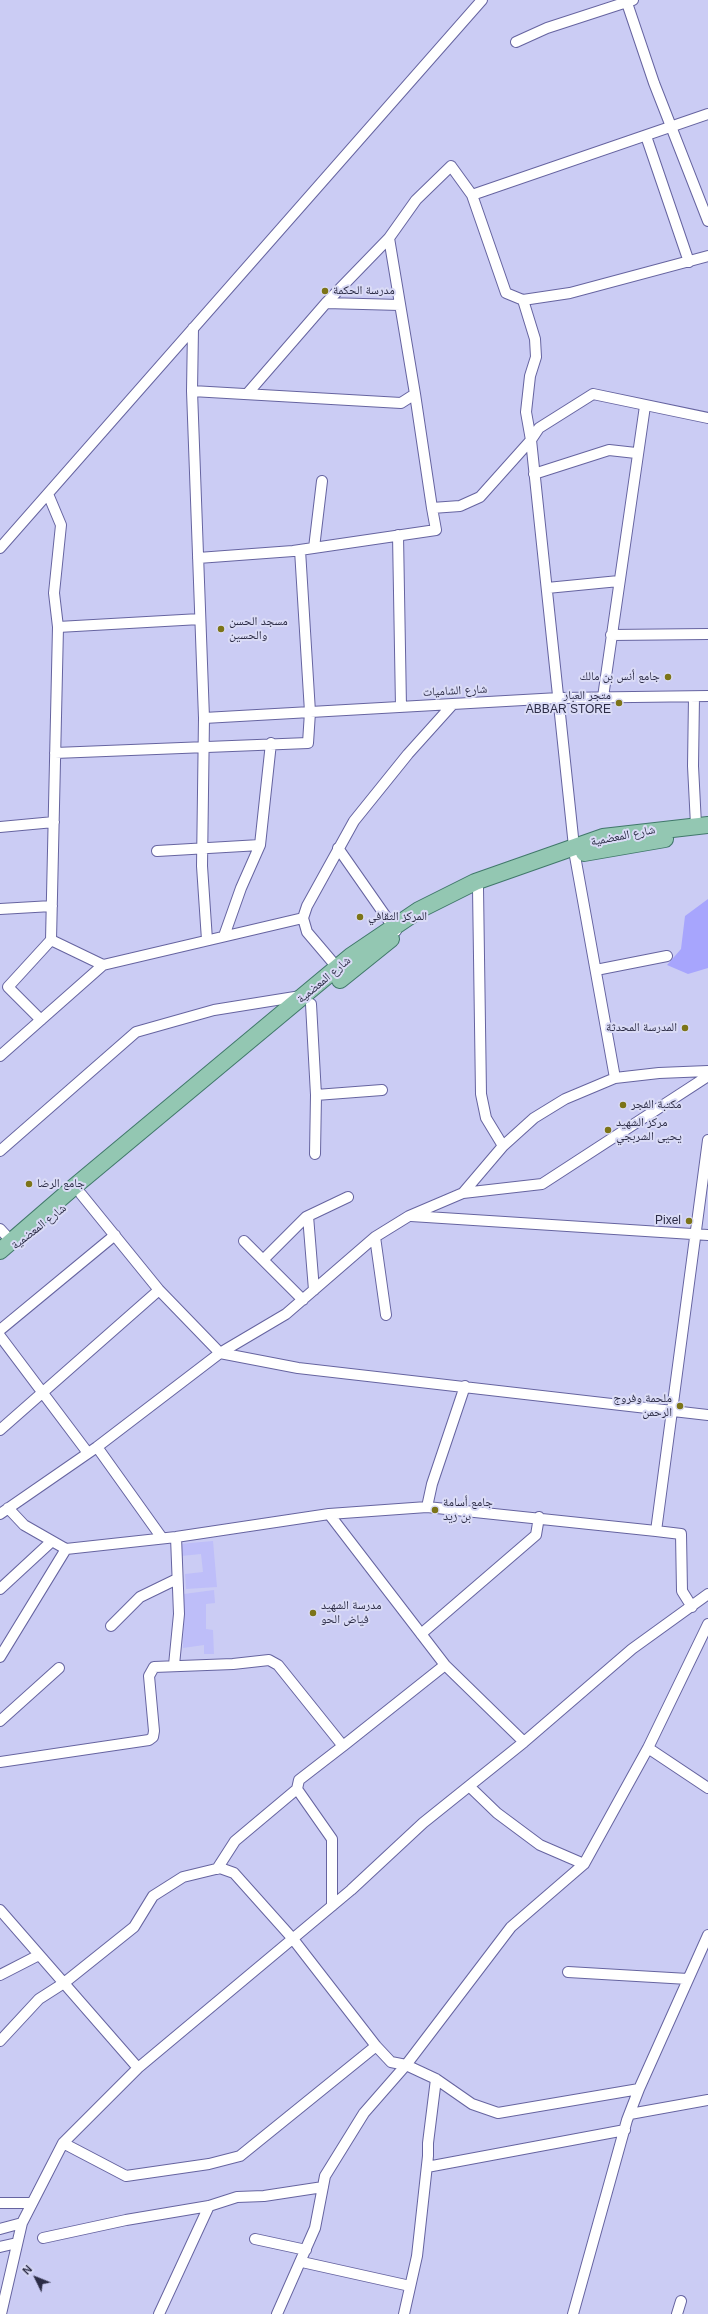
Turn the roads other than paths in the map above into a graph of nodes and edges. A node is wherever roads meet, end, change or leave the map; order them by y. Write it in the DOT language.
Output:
graph roads {
  1 [pos="482,0"];
  2 [pos="628,1"];
  3 [pos="516,42"];
  4 [pos="708,114"];
  5 [pos="672,127"];
  6 [pos="646,136"];
  7 [pos="472,195"];
  8 [pos="708,218"];
  9 [pos="389,238"];
  10 [pos="708,256"];
  11 [pos="689,262"];
  12 [pos="523,300"];
  13 [pos="326,303"];
  14 [pos="400,305"];
  15 [pos="193,328"];
  16 [pos="192,391"];
  17 [pos="247,394"];
  18 [pos="415,394"];
  19 [pos="645,406"];
  20 [pos="708,418"];
  21 [pos="531,440"];
  22 [pos="636,453"];
  23 [pos="534,474"];
  24 [pos="322,481"];
  25 [pos="48,494"];
  26 [pos="432,508"];
  27 [pos="398,535"];
  28 [pos="0,548"];
  29 [pos="314,548"];
  30 [pos="300,550"];
  31 [pos="198,558"];
  32 [pos="619,581"];
  33 [pos="547,588"];
  34 [pos="200,619"];
  35 [pos="58,627"];
  36 [pos="708,634"];
  37 [pos="611,636"];
  38 [pos="708,696"];
  39 [pos="603,697"];
  40 [pos="694,697"];
  41 [pos="559,698"];
  42 [pos="453,704"];
  43 [pos="401,707"];
  44 [pos="310,712"];
  45 [pos="204,718"];
  46 [pos="271,743"];
  47 [pos="203,745"];
  48 [pos="55,753"];
  49 [pos="54,822"];
  50 [pos="0,827"];
  51 [pos="704,828"];
  52 [pos="260,845"];
  53 [pos="202,848"];
  54 [pos="338,848"];
  55 [pos="157,851"];
  56 [pos="575,851"];
  57 [pos="478,888"];
  58 [pos="52,906"];
  59 [pos="0,909"];
  60 [pos="303,918"];
  61 [pos="395,930"];
  62 [pos="224,936"];
  63 [pos="51,940"];
  64 [pos="207,940"];
  65 [pos="667,956"];
  66 [pos="103,965"];
  67 [pos="596,970"];
  68 [pos="341,972"];
  69 [pos="4,987"];
  70 [pos="308,999"];
  71 [pos="41,1020"];
  72 [pos="0,1056"];
  73 [pos="708,1071"];
  74 [pos="708,1076"];
  75 [pos="615,1078"];
  76 [pos="382,1090"];
  77 [pos="316,1095"];
  78 [pos="708,1140"];
  79 [pos="503,1146"];
  80 [pos="0,1151"];
  81 [pos="315,1154"];
  82 [pos="78,1190"];
  83 [pos="463,1193"];
  84 [pos="348,1197"];
  85 [pos="308,1216"];
  86 [pos="409,1216"];
  87 [pos="0,1229"];
  88 [pos="696,1234"];
  89 [pos="114,1235"];
  90 [pos="708,1235"];
  91 [pos="375,1237"];
  92 [pos="244,1241"];
  93 [pos="6,1246"];
  94 [pos="0,1258"];
  95 [pos="263,1260"];
  96 [pos="159,1290"];
  97 [pos="314,1290"];
  98 [pos="302,1300"];
  99 [pos="386,1315"];
  100 [pos="0,1330"];
  101 [pos="0,1336"];
  102 [pos="220,1353"];
  103 [pos="465,1386"];
  104 [pos="43,1393"];
  105 [pos="673,1412"];
  106 [pos="708,1415"];
  107 [pos="0,1430"];
  108 [pos="97,1447"];
  109 [pos="88,1453"];
  110 [pos="427,1507"];
  111 [pos="4,1511"];
  112 [pos="329,1514"];
  113 [pos="539,1518"];
  114 [pos="656,1531"];
  115 [pos="176,1537"];
  116 [pos="162,1538"];
  117 [pos="52,1541"];
  118 [pos="66,1549"];
  119 [pos="177,1579"];
  120 [pos="0,1589"];
  121 [pos="708,1594"];
  122 [pos="692,1607"];
  123 [pos="708,1624"];
  124 [pos="111,1626"];
  125 [pos="421,1634"];
  126 [pos="705,1642"];
  127 [pos="0,1657"];
  128 [pos="174,1665"];
  129 [pos="445,1665"];
  130 [pos="59,1668"];
  131 [pos="0,1721"];
  132 [pos="524,1742"];
  133 [pos="343,1746"];
  134 [pos="648,1748"];
  135 [pos="0,1762"];
  136 [pos="469,1786"];
  137 [pos="708,1788"];
  138 [pos="297,1789"];
  139 [pos="584,1864"];
  140 [pos="217,1869"];
  141 [pos="332,1906"];
  142 [pos="0,1910"];
  143 [pos="293,1939"];
  144 [pos="707,1942"];
  145 [pos="40,1955"];
  146 [pos="568,1972"];
  147 [pos="0,1974"];
  148 [pos="688,1979"];
  149 [pos="64,1983"];
  150 [pos="0,2041"];
  151 [pos="376,2046"];
  152 [pos="406,2065"];
  153 [pos="138,2068"];
  154 [pos="436,2079"];
  155 [pos="639,2089"];
  156 [pos="708,2100"];
  157 [pos="630,2114"];
  158 [pos="625,2130"];
  159 [pos="63,2143"];
  160 [pos="427,2166"];
  161 [pos="323,2187"];
  162 [pos="0,2203"];
  163 [pos="32,2203"];
  164 [pos="209,2206"];
  165 [pos="22,2223"];
  166 [pos="0,2229"];
  167 [pos="43,2238"];
  168 [pos="254,2239"];
  169 [pos="17,2243"];
  170 [pos="0,2247"];
  171 [pos="306,2250"];
  172 [pos="302,2262"];
  173 [pos="410,2286"];
  174 [pos="681,2301"];
  175 [pos="1,2314"];
  176 [pos="159,2314"];
  177 [pos="277,2314"];
  178 [pos="404,2314"];
  179 [pos="573,2314"];
  180 [pos="677,2314"];
  1 -- 15 [label="street"];
  2 -- 3 [label="street"];
  2 -- 5 [label="street"];
  4 -- 5 [label="street"];
  5 -- 6 [label="street"];
  5 -- 8 [label="street"];
  6 -- 7 [label="street"];
  6 -- 11 [label="street"];
  7 -- 9 [label="street"];
  7 -- 12 [label="street"];
  9 -- 13 [label="street"];
  9 -- 14 [label="street"];
  10 -- 11 [label="street"];
  11 -- 12 [label="street"];
  12 -- 21 [label="street"];
  13 -- 14 [label="street"];
  13 -- 17 [label="street"];
  14 -- 18 [label="street"];
  15 -- 16 [label="street"];
  15 -- 25 [label="street"];
  16 -- 17 [label="street"];
  16 -- 31 [label="street"];
  17 -- 18 [label="street"];
  18 -- 26 [label="street"];
  19 -- 20 [label="street"];
  19 -- 21 [label="street"];
  19 -- 22 [label="street"];
  21 -- 23 [label="street"];
  21 -- 26 [label="street"];
  22 -- 23 [label="street"];
  22 -- 32 [label="street"];
  23 -- 33 [label="street"];
  24 -- 29 [label="street"];
  25 -- 28 [label="street"];
  25 -- 35 [label="street"];
  26 -- 27 [label="street"];
  27 -- 29 [label="street"];
  27 -- 43 [label="street"];
  29 -- 30 [label="street"];
  30 -- 31 [label="street"];
  30 -- 44 [label="street"];
  31 -- 34 [label="street"];
  32 -- 33 [label="street"];
  32 -- 37 [label="street"];
  33 -- 41 [label="street"];
  34 -- 35 [label="street"];
  34 -- 45 [label="street"];
  35 -- 48 [label="street"];
  36 -- 37 [label="street"];
  37 -- 39 [label="street"];
  38 -- 40 [label="street, شارع الشاميات"];
  39 -- 40 [label="street, شارع الشاميات"];
  39 -- 41 [label="street, شارع الشاميات"];
  40 -- 51 [label="street"];
  41 -- 42 [label="street, شارع الشاميات"];
  41 -- 56 [label="street"];
  42 -- 43 [label="street, شارع الشاميات"];
  42 -- 54 [label="street"];
  43 -- 44 [label="street, شارع الشاميات"];
  44 -- 45 [label="street, شارع الشاميات"];
  44 -- 46 [label="street"];
  45 -- 47 [label="street"];
  46 -- 47 [label="street"];
  46 -- 52 [label="street"];
  47 -- 48 [label="street"];
  47 -- 53 [label="street"];
  48 -- 49 [label="street"];
  49 -- 50 [label="street"];
  49 -- 58 [label="street"];
  51 -- 56 [label="main road, شارع المعضمية"];
  52 -- 53 [label="street"];
  52 -- 62 [label="street"];
  53 -- 55 [label="street"];
  53 -- 64 [label="street"];
  54 -- 60 [label="street"];
  54 -- 61 [label="street"];
  56 -- 57 [label="main road, شارع المعضمية"];
  56 -- 61 [label="main road, شارع المعضمية"];
  56 -- 67 [label="street"];
  57 -- 61 [label="main road, شارع المعضمية"];
  57 -- 79 [label="street"];
  58 -- 59 [label="street"];
  58 -- 63 [label="street"];
  60 -- 62 [label="street"];
  60 -- 68 [label="street"];
  61 -- 68 [label="main road, شارع المعضمية"];
  62 -- 64 [label="street"];
  63 -- 66 [label="street"];
  63 -- 69 [label="street"];
  64 -- 66 [label="street"];
  65 -- 67 [label="street"];
  66 -- 71 [label="street"];
  67 -- 75 [label="street"];
  68 -- 70 [label="main road, شارع المعضمية"];
  69 -- 71 [label="street"];
  70 -- 77 [label="street"];
  70 -- 80 [label="street"];
  70 -- 82 [label="main road, شارع المعضمية"];
  71 -- 72 [label="street"];
  73 -- 75 [label="street"];
  74 -- 83 [label="street"];
  75 -- 79 [label="street"];
  76 -- 77 [label="street"];
  77 -- 81 [label="street"];
  78 -- 88 [label="street"];
  79 -- 83 [label="street"];
  82 -- 89 [label="street"];
  82 -- 93 [label="main road, شارع المعضمية"];
  82 -- 94 [label="main road, شارع المعضمية"];
  83 -- 86 [label="street"];
  84 -- 85 [label="street"];
  85 -- 95 [label="street"];
  85 -- 97 [label="street"];
  86 -- 88 [label="street"];
  86 -- 91 [label="street"];
  87 -- 93 [label="street"];
  88 -- 90 [label="street"];
  88 -- 105 [label="street"];
  89 -- 96 [label="street"];
  89 -- 100 [label="street"];
  91 -- 97 [label="street"];
  91 -- 99 [label="street"];
  92 -- 95 [label="street"];
  95 -- 98 [label="street"];
  96 -- 102 [label="street"];
  96 -- 104 [label="street"];
  97 -- 98 [label="street"];
  98 -- 102 [label="street"];
  101 -- 104 [label="street"];
  102 -- 103 [label="street"];
  102 -- 108 [label="street"];
  103 -- 105 [label="street"];
  103 -- 110 [label="street"];
  104 -- 107 [label="street"];
  104 -- 109 [label="street"];
  105 -- 106 [label="street"];
  105 -- 114 [label="street"];
  108 -- 109 [label="street"];
  108 -- 116 [label="street"];
  109 -- 111 [label="street"];
  110 -- 112 [label="street"];
  110 -- 113 [label="street"];
  111 -- 117 [label="street"];
  112 -- 115 [label="street"];
  112 -- 125 [label="street"];
  113 -- 114 [label="street"];
  113 -- 125 [label="street"];
  114 -- 122 [label="street"];
  115 -- 116 [label="street"];
  115 -- 119 [label="street"];
  116 -- 118 [label="street"];
  117 -- 118 [label="street"];
  117 -- 120 [label="street"];
  118 -- 127 [label="street"];
  119 -- 124 [label="street"];
  119 -- 128 [label="street"];
  121 -- 122 [label="street"];
  122 -- 132 [label="street"];
  123 -- 126 [label="street"];
  125 -- 129 [label="street"];
  126 -- 134 [label="street"];
  128 -- 133 [label="street"];
  128 -- 135 [label="street"];
  129 -- 132 [label="street"];
  129 -- 133 [label="street"];
  130 -- 131 [label="street"];
  132 -- 136 [label="street"];
  133 -- 138 [label="street"];
  134 -- 137 [label="street"];
  134 -- 139 [label="street"];
  136 -- 139 [label="street"];
  136 -- 141 [label="street"];
  138 -- 140 [label="street"];
  138 -- 141 [label="street"];
  139 -- 152 [label="street"];
  140 -- 143 [label="street"];
  140 -- 149 [label="street"];
  141 -- 143 [label="street"];
  142 -- 145 [label="street"];
  143 -- 151 [label="street"];
  143 -- 153 [label="street"];
  144 -- 148 [label="street"];
  145 -- 147 [label="street"];
  145 -- 149 [label="street"];
  146 -- 148 [label="street"];
  148 -- 155 [label="street"];
  149 -- 150 [label="street"];
  149 -- 153 [label="street"];
  151 -- 152 [label="street"];
  151 -- 159 [label="street"];
  152 -- 154 [label="street"];
  152 -- 161 [label="street"];
  153 -- 159 [label="street"];
  154 -- 155 [label="street"];
  154 -- 160 [label="street"];
  155 -- 157 [label="street"];
  156 -- 157 [label="street"];
  157 -- 158 [label="street"];
  158 -- 160 [label="street"];
  158 -- 179 [label="street"];
  159 -- 163 [label="street"];
  160 -- 173 [label="street"];
  161 -- 164 [label="street"];
  161 -- 171 [label="street"];
  162 -- 163 [label="street"];
  163 -- 165 [label="street"];
  164 -- 167 [label="street"];
  164 -- 176 [label="street"];
  165 -- 166 [label="street"];
  165 -- 169 [label="street"];
  168 -- 171 [label="street"];
  169 -- 170 [label="street"];
  169 -- 175 [label="street"];
  171 -- 172 [label="street"];
  172 -- 173 [label="street"];
  172 -- 177 [label="street"];
  173 -- 178 [label="street"];
  174 -- 180 [label="street"];
}
